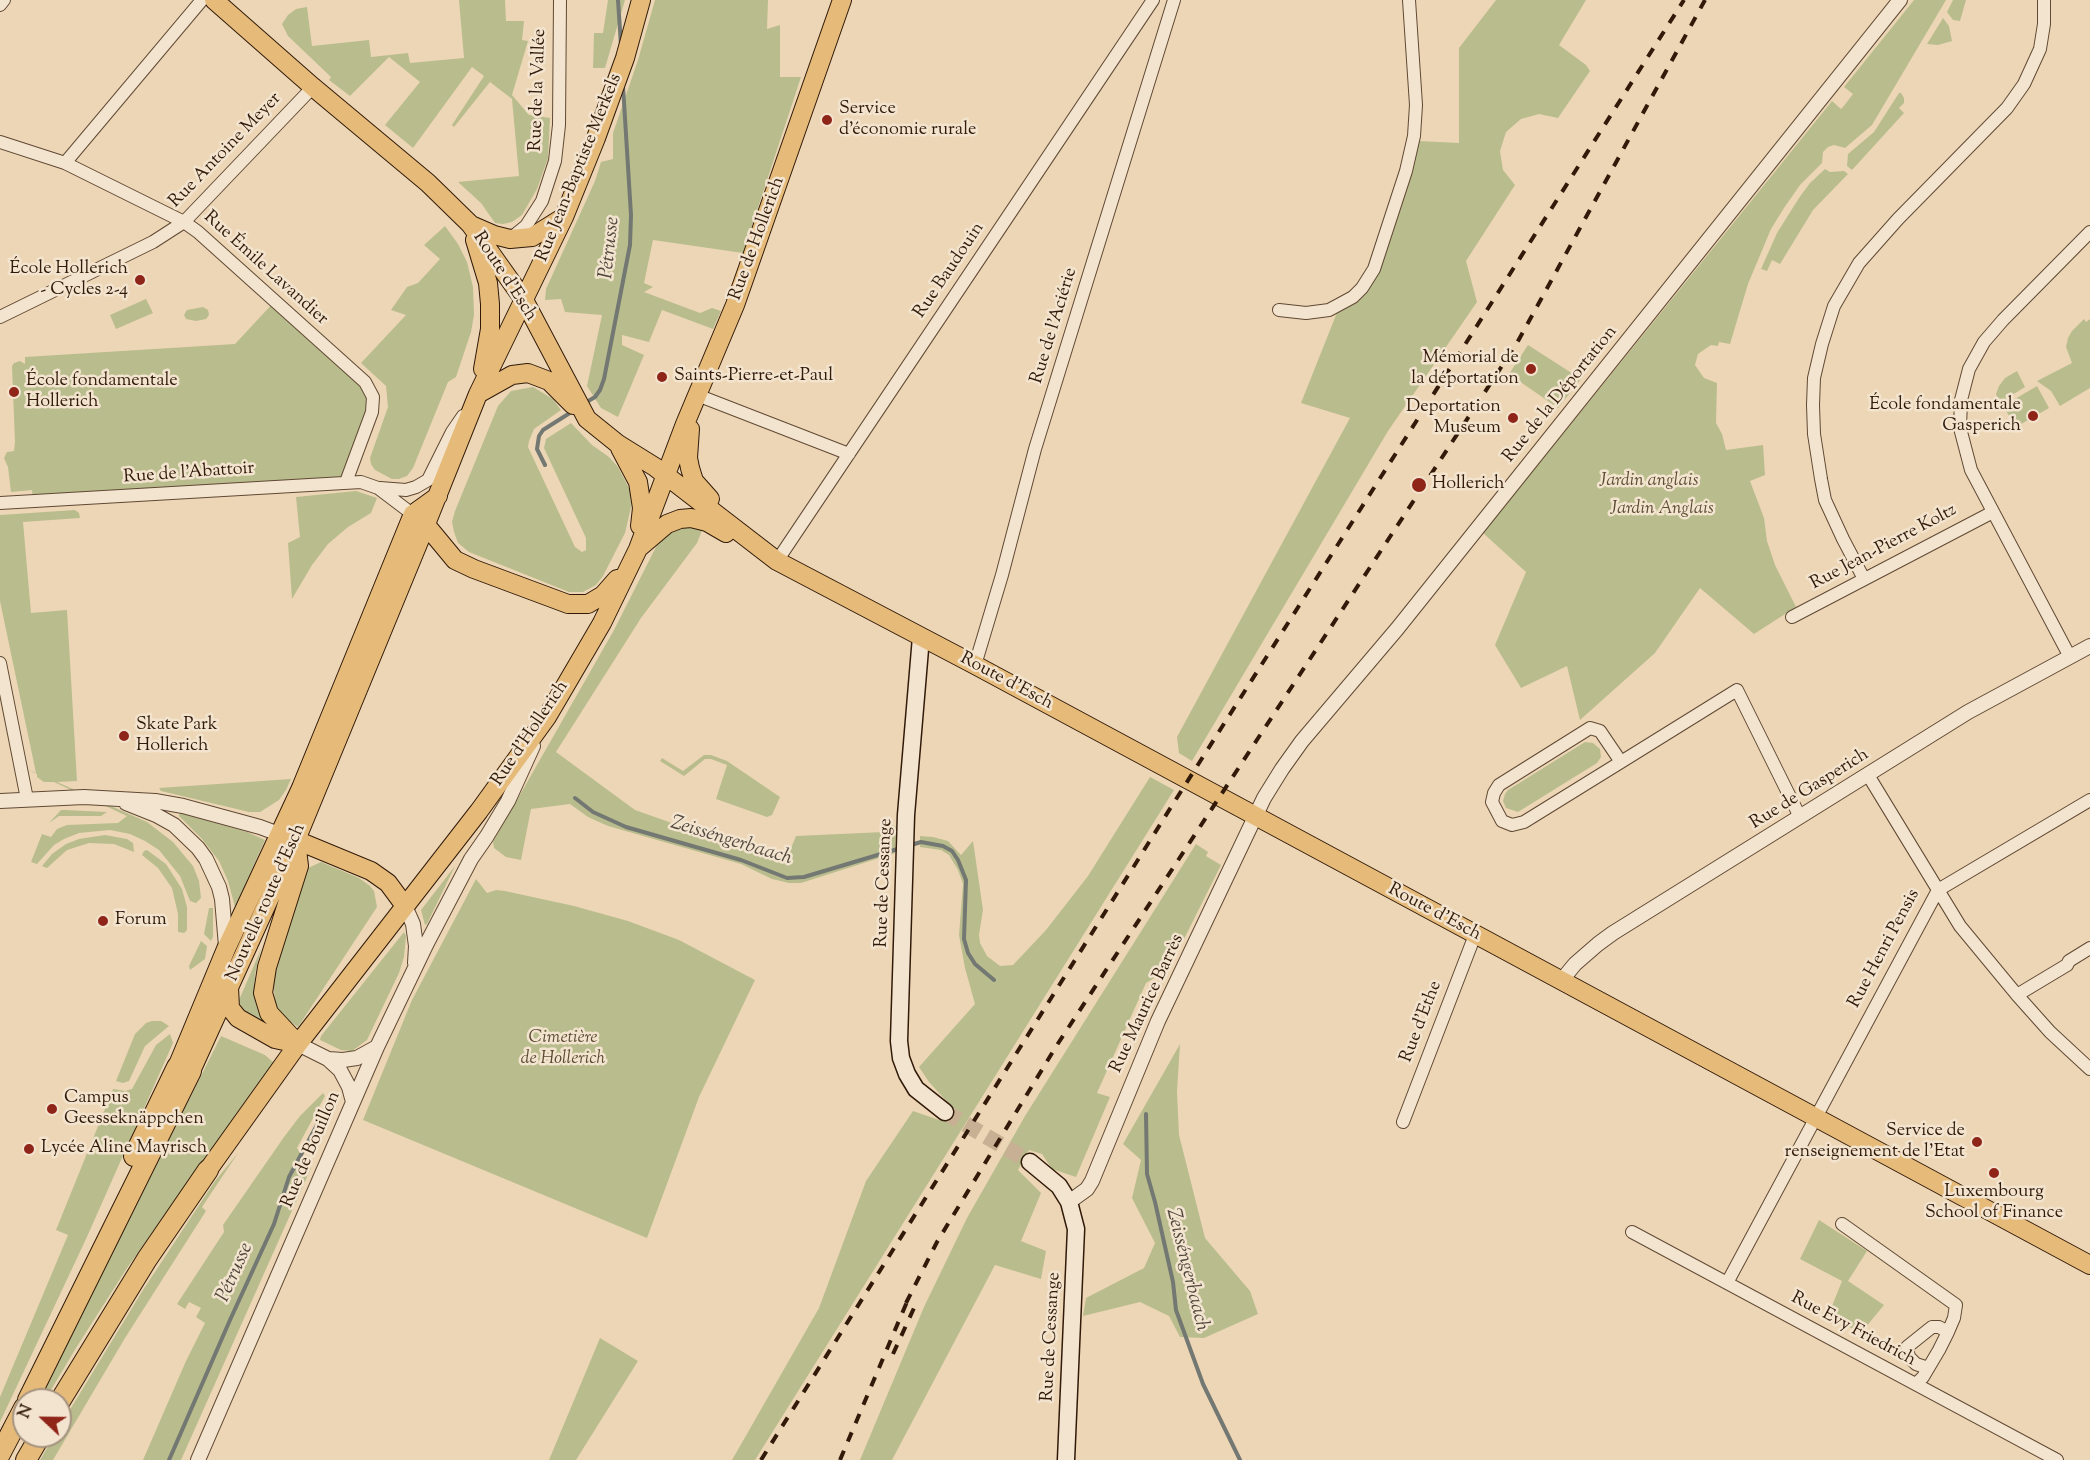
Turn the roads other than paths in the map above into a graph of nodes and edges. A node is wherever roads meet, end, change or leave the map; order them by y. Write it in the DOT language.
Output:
graph roads {
  1 [pos="4,0"];
  2 [pos="202,0"];
  3 [pos="214,0"];
  4 [pos="560,0"];
  5 [pos="641,0"];
  6 [pos="842,0"];
  7 [pos="1153,0"];
  8 [pos="1174,0"];
  9 [pos="1409,0"];
  10 [pos="1900,0"];
  11 [pos="2044,0"];
  12 [pos="0,5"];
  13 [pos="313,87"];
  14 [pos="0,142"];
  15 [pos="65,163"];
  16 [pos="564,217"];
  17 [pos="184,222"];
  18 [pos="470,224"];
  19 [pos="2090,232"];
  20 [pos="510,239"];
  21 [pos="524,300"];
  22 [pos="1279,310"];
  23 [pos="0,317"];
  24 [pos="478,394"];
  25 [pos="697,395"];
  26 [pos="571,397"];
  27 [pos="618,444"];
  28 [pos="849,454"];
  29 [pos="666,476"];
  30 [pos="428,480"];
  31 [pos="346,482"];
  32 [pos="378,488"];
  33 [pos="0,503"];
  34 [pos="1993,512"];
  35 [pos="420,520"];
  36 [pos="445,549"];
  37 [pos="638,549"];
  38 [pos="777,561"];
  39 [pos="1864,579"];
  40 [pos="1792,617"];
  41 [pos="921,638"];
  42 [pos="2090,646"];
  43 [pos="2070,657"];
  44 [pos="0,663"];
  45 [pos="975,665"];
  46 [pos="547,717"];
  47 [pos="1621,762"];
  48 [pos="1868,775"];
  49 [pos="112,798"];
  50 [pos="27,799"];
  51 [pos="2090,800"];
  52 [pos="0,801"];
  53 [pos="479,811"];
  54 [pos="1256,816"];
  55 [pos="1800,817"];
  56 [pos="287,837"];
  57 [pos="471,859"];
  58 [pos="1938,890"];
  59 [pos="405,906"];
  60 [pos="1475,935"];
  61 [pos="2090,948"];
  62 [pos="226,949"];
  63 [pos="414,968"];
  64 [pos="1561,981"];
  65 [pos="229,987"];
  66 [pos="2016,995"];
  67 [pos="298,1044"];
  68 [pos="377,1047"];
  69 [pos="328,1059"];
  70 [pos="184,1069"];
  71 [pos="2090,1069"];
  72 [pos="353,1102"];
  73 [pos="945,1112"];
  74 [pos="1816,1118"];
  75 [pos="1403,1122"];
  76 [pos="1030,1162"];
  77 [pos="208,1170"];
  78 [pos="1069,1202"];
  79 [pos="1842,1224"];
  80 [pos="1632,1232"];
  81 [pos="2090,1265"];
  82 [pos="1727,1283"];
  83 [pos="1948,1332"];
  84 [pos="1928,1368"];
  85 [pos="1916,1384"];
  86 [pos="34,1388"];
  87 [pos="68,1388"];
  88 [pos="12,1431"];
  89 [pos="0,1454"];
  90 [pos="198,1460"];
  91 [pos="1066,1460"];
  92 [pos="2057,1460"];
  1 -- 12 [label="street"];
  2 -- 15 [label="street"];
  3 -- 13 [label="main road, Route d'Esch"];
  4 -- 20 [label="street, Rue de la Vallée"];
  5 -- 16 [label="main road, Rue Jean-Baptiste Merkels"];
  6 -- 25 [label="main road, Rue de Hollerich"];
  7 -- 28 [label="street, Rue Baudouin"];
  8 -- 45 [label="street, Rue de l'Aciérie"];
  9 -- 22 [label="street"];
  10 -- 54 [label="street, Rue de la Déportation"];
  11 -- 39 [label="street"];
  13 -- 17 [label="street, Rue Antoine Meyer"];
  13 -- 18 [label="main road, Route d'Esch"];
  14 -- 15 [label="street, Rue Émile Lavandier"];
  15 -- 17 [label="street, Rue Émile Lavandier"];
  16 -- 20 [label="main road"];
  16 -- 21 [label="main road, Rue Jean-Baptiste Merkels"];
  17 -- 23 [label="street, Rue Antoine Meyer"];
  17 -- 31 [label="street, Rue Émile Lavandier"];
  18 -- 20 [label="main road"];
  18 -- 21 [label="main road, Route d'Esch"];
  18 -- 24 [label="main road"];
  19 -- 34 [label="street"];
  21 -- 24 [label="main road, Nouvelle route d'Esch"];
  21 -- 26 [label="main road, Route d'Esch"];
  24 -- 26 [label="main road"];
  24 -- 30 [label="street, Nouvelle route d'Esch"];
  24 -- 35 [label="main road, Nouvelle route d'Esch"];
  24 -- 36 [label="main road"];
  25 -- 28 [label="street"];
  25 -- 29 [label="main road, Rue de Hollerich"];
  25 -- 38 [label="main road, Route d'Esch"];
  26 -- 27 [label="main road, Route d'Esch"];
  27 -- 29 [label="main road, Route d'Esch"];
  27 -- 37 [label="main road"];
  28 -- 38 [label="street, Rue Baudouin"];
  29 -- 37 [label="main road"];
  29 -- 38 [label="main road, Route d'Esch"];
  30 -- 32 [label="street, Rue de l'Abattoir"];
  31 -- 32 [label="street, Rue de l'Abattoir"];
  31 -- 33 [label="street, Rue de l'Abattoir"];
  32 -- 35 [label="street, Rue de l'Abattoir"];
  34 -- 39 [label="street, Rue Jean-Pierre Koltz"];
  34 -- 43 [label="street"];
  35 -- 36 [label="main road"];
  35 -- 56 [label="main road, Nouvelle route d'Esch"];
  36 -- 37 [label="main road"];
  37 -- 38 [label="main road"];
  37 -- 46 [label="main road, Rue d'Hollerich"];
  38 -- 41 [label="main road, Route d'Esch"];
  39 -- 40 [label="street, Rue Jean-Pierre Koltz"];
  41 -- 45 [label="main road, Route d'Esch"];
  41 -- 73 [label="main road, Rue de Cessange"];
  42 -- 43 [label="street, Rue de Gasperich"];
  43 -- 48 [label="street, Rue de Gasperich"];
  44 -- 50 [label="street"];
  45 -- 54 [label="main road, Route d'Esch"];
  46 -- 53 [label="main road, Rue d'Hollerich"];
  46 -- 57 [label="street, Rue de Bouillon"];
  47 -- 47 [label="street"];
  47 -- 55 [label="street"];
  48 -- 55 [label="street, Rue de Gasperich"];
  48 -- 58 [label="street"];
  49 -- 50 [label="street"];
  49 -- 56 [label="street"];
  49 -- 62 [label="street"];
  50 -- 52 [label="street"];
  51 -- 58 [label="street, Rue Henri Pensis"];
  53 -- 57 [label="street, Rue de Bouillon"];
  53 -- 59 [label="main road, Rue d'Hollerich"];
  54 -- 60 [label="main road, Route d'Esch"];
  54 -- 78 [label="street, Rue Maurice Barrès"];
  55 -- 64 [label="street, Rue de Gasperich"];
  56 -- 59 [label="main road"];
  56 -- 62 [label="main road"];
  56 -- 65 [label="main road, Nouvelle route d'Esch"];
  56 -- 67 [label="main road"];
  57 -- 63 [label="street, Rue de Bouillon"];
  58 -- 66 [label="street"];
  58 -- 74 [label="street, Rue Henri Pensis"];
  59 -- 63 [label="street"];
  59 -- 67 [label="main road"];
  60 -- 64 [label="main road, Route d'Esch"];
  60 -- 75 [label="street, Rue d'Ethe"];
  61 -- 66 [label="street"];
  62 -- 65 [label="main road"];
  62 -- 70 [label="main road"];
  63 -- 68 [label="street, Rue de Bouillon"];
  64 -- 74 [label="main road, Route d'Esch"];
  65 -- 67 [label="main road"];
  65 -- 70 [label="main road, Nouvelle route d'Esch"];
  66 -- 71 [label="street"];
  67 -- 69 [label="street"];
  67 -- 77 [label="main road"];
  68 -- 69 [label="street"];
  68 -- 72 [label="street, Rue de Bouillon"];
  69 -- 72 [label="street"];
  70 -- 86 [label="highway, Nouvelle route d'Esch"];
  72 -- 90 [label="street, Rue de Bouillon"];
  74 -- 81 [label="main road, Route d'Esch"];
  74 -- 82 [label="street, Rue Henri Pensis"];
  76 -- 78 [label="main road, Rue de Cessange"];
  77 -- 87 [label="highway"];
  78 -- 91 [label="main road, Rue de Cessange"];
  79 -- 83 [label="street"];
  80 -- 82 [label="street, Rue Evy Friedrich"];
  82 -- 85 [label="street, Rue Evy Friedrich"];
  83 -- 84 [label="street"];
  83 -- 84 [label="street"];
  84 -- 85 [label="street"];
  85 -- 92 [label="street, Rue Evy Friedrich"];
  88 -- 89 [label="highway"];
}
